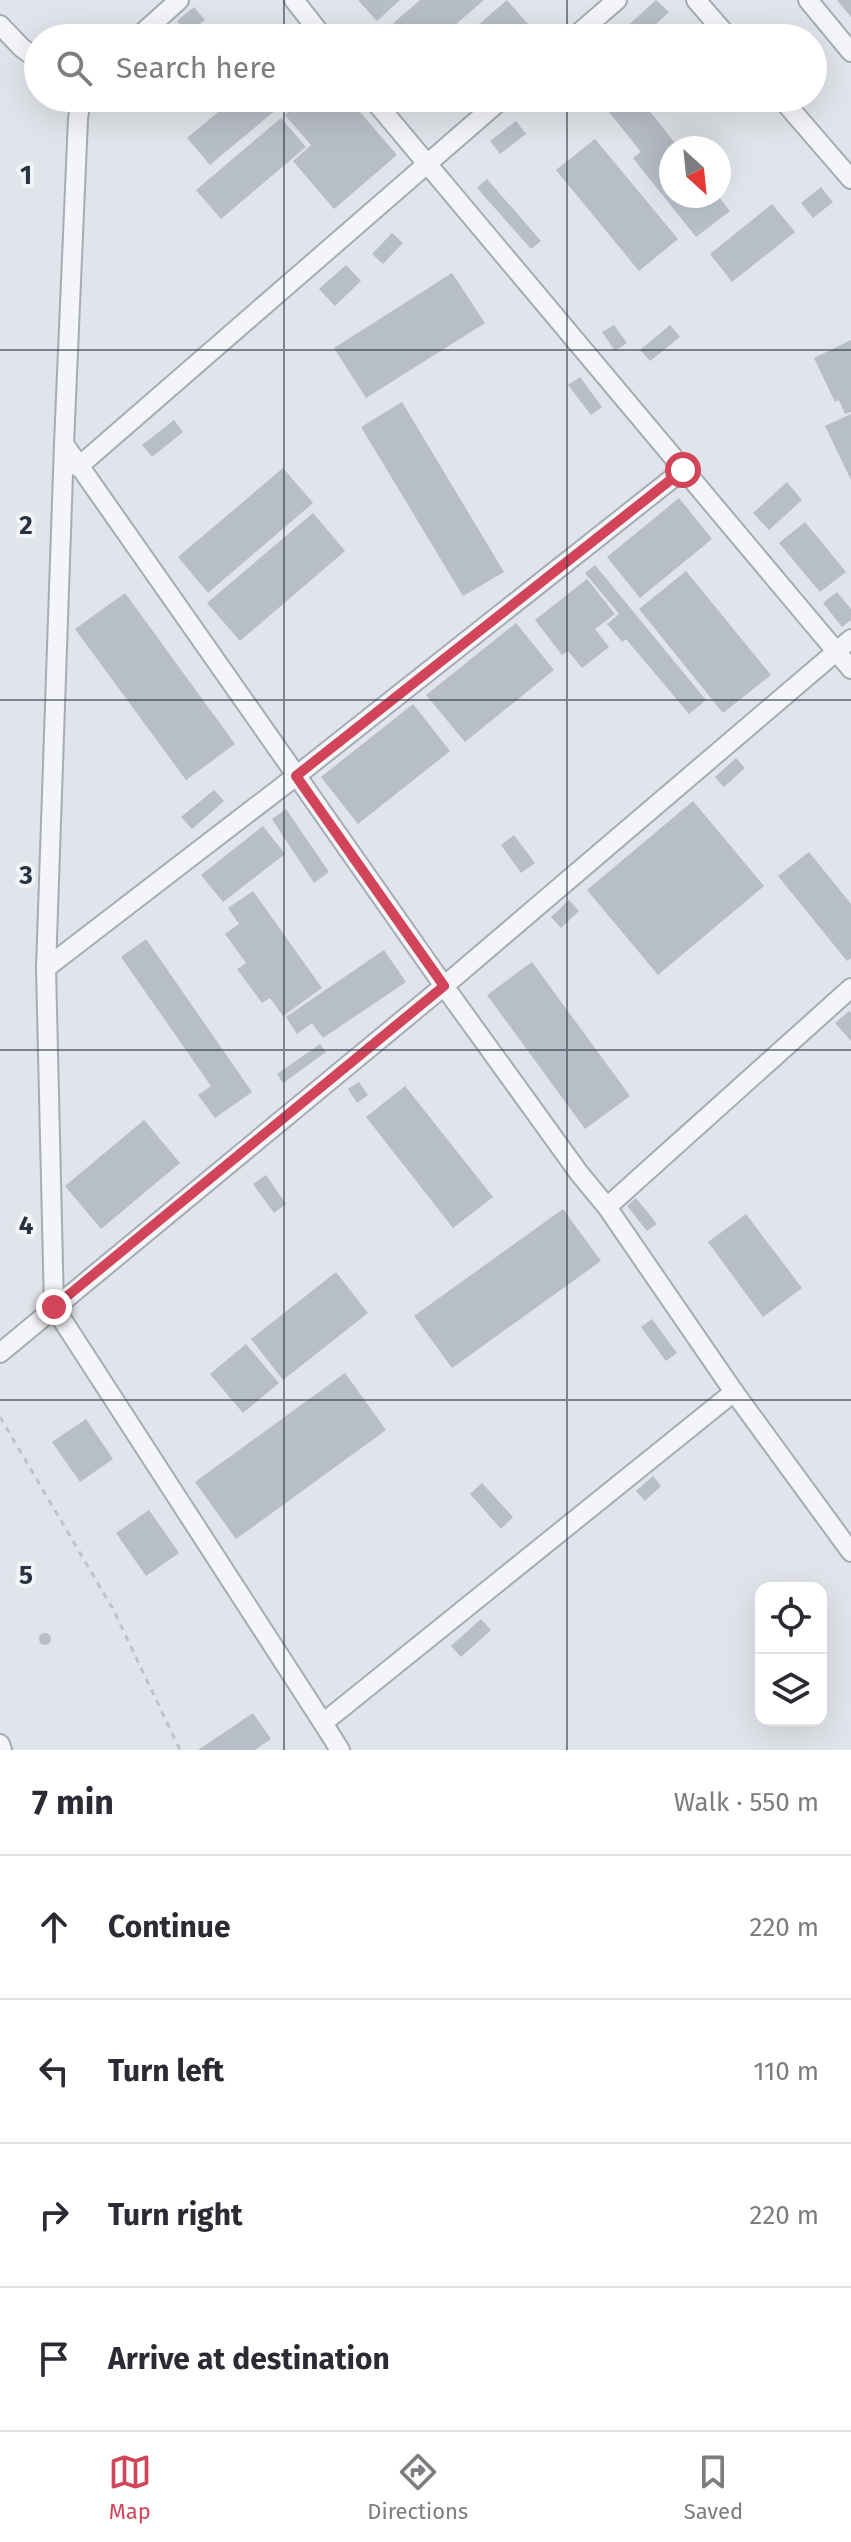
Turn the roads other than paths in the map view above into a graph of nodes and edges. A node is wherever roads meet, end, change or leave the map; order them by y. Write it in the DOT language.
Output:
graph roads {
  1 [pos="179,0"];
  2 [pos="294,0"];
  3 [pos="617,0"];
  4 [pos="696,0"];
  5 [pos="808,0"];
  6 [pos="152,24"];
  7 [pos="313,24"];
  8 [pos="589,24"];
  9 [pos="717,24"];
  10 [pos="0,25"];
  11 [pos="24,50"];
  12 [pos="851,52"];
  13 [pos="79,112"];
  14 [pos="383,112"];
  15 [pos="487,112"];
  16 [pos="793,112"];
  17 [pos="426,165"];
  18 [pos="851,179"];
  19 [pos="64,444"];
  20 [pos="78,467"];
  21 [pos="683,470"];
  22 [pos="851,639"];
  23 [pos="836,651"];
  24 [pos="851,669"];
  25 [pos="296,776"];
  26 [pos="46,968"];
  27 [pos="444,986"];
  28 [pos="851,988"];
  29 [pos="607,1207"];
  30 [pos="54,1307"];
  31 [pos="0,1353"];
  32 [pos="734,1392"];
  33 [pos="851,1552"];
  34 [pos="323,1723"];
  35 [pos="0,1744"];
  36 [pos="2,1750"];
  37 [pos="340,1750"];
  1 -- 6 [label="street"];
  2 -- 7 [label="street"];
  3 -- 8 [label="street"];
  4 -- 9 [label="street"];
  5 -- 12 [label="street"];
  10 -- 11 [label="street"];
  13 -- 19 [label="street"];
  14 -- 17 [label="street"];
  15 -- 17 [label="street"];
  16 -- 18 [label="street"];
  17 -- 20 [label="street"];
  17 -- 21 [label="street"];
  19 -- 20 [label="street"];
  19 -- 26 [label="street"];
  20 -- 25 [label="street"];
  21 -- 23 [label="street"];
  21 -- 25 [label="street"];
  22 -- 23 [label="street"];
  23 -- 24 [label="street"];
  23 -- 27 [label="street"];
  25 -- 26 [label="street"];
  25 -- 27 [label="street"];
  26 -- 30 [label="street"];
  27 -- 29 [label="street"];
  27 -- 30 [label="street"];
  28 -- 29 [label="street"];
  29 -- 32 [label="street"];
  30 -- 31 [label="street"];
  30 -- 34 [label="street"];
  32 -- 33 [label="street"];
  32 -- 34 [label="street"];
  34 -- 37 [label="street"];
  35 -- 36 [label="street"];
}
